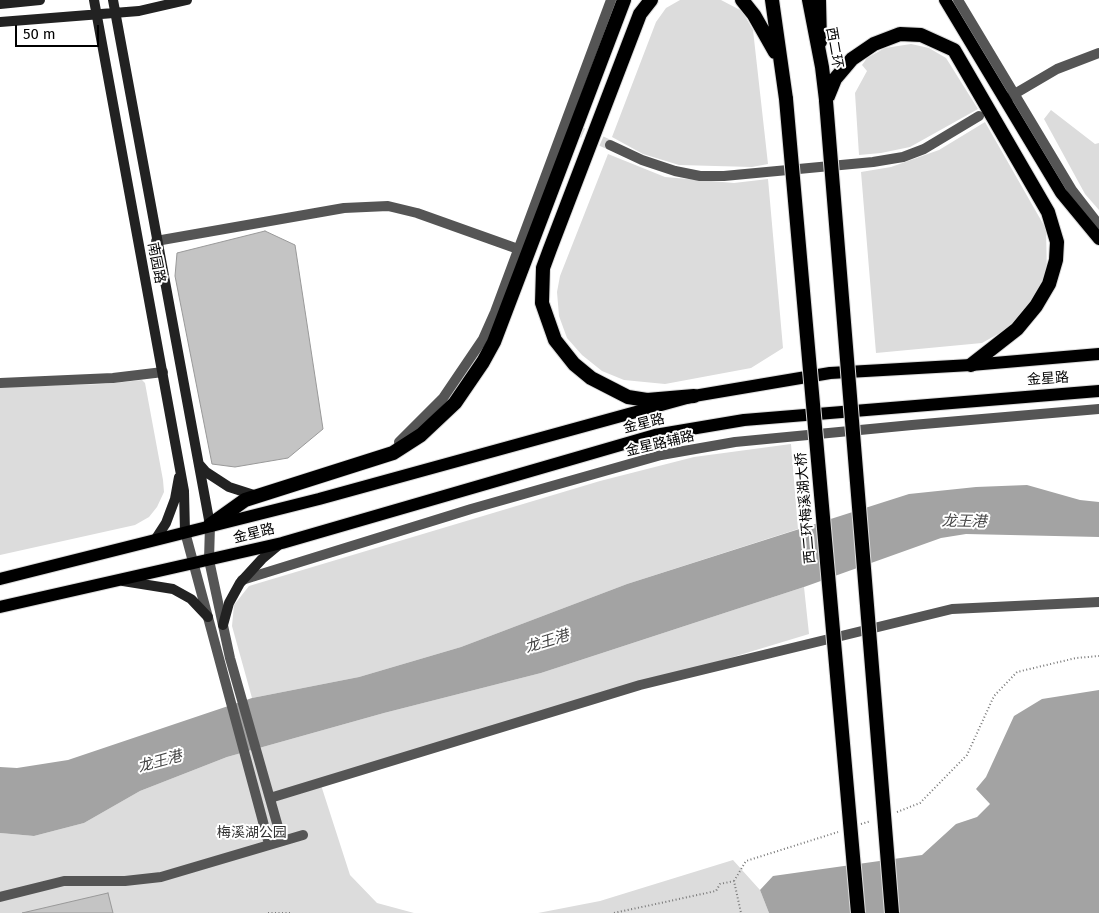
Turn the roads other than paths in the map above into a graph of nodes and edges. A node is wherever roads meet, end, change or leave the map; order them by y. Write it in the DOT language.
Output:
graph roads {
  1 [pos="40,0"];
  2 [pos="94,0"];
  3 [pos="113,0"];
  4 [pos="187,0"];
  5 [pos="611,0"];
  6 [pos="624,0"];
  7 [pos="651,0"];
  8 [pos="742,0"];
  9 [pos="772,0"];
  10 [pos="808,0"];
  11 [pos="820,0"];
  12 [pos="945,0"];
  13 [pos="958,0"];
  14 [pos="0,4"];
  15 [pos="115,13"];
  16 [pos="97,14"];
  17 [pos="0,22"];
  18 [pos="1099,53"];
  19 [pos="779,59"];
  20 [pos="822,67"];
  21 [pos="1013,95"];
  22 [pos="826,102"];
  23 [pos="979,116"];
  24 [pos="610,145"];
  25 [pos="1099,225"];
  26 [pos="1099,239"];
  27 [pos="156,241"];
  28 [pos="518,249"];
  29 [pos="1099,354"];
  30 [pos="971,365"];
  31 [pos="163,372"];
  32 [pos="0,383"];
  33 [pos="1099,390"];
  34 [pos="694,396"];
  35 [pos="1099,409"];
  36 [pos="368,462"];
  37 [pos="199,463"];
  38 [pos="180,468"];
  39 [pos="258,497"];
  40 [pos="210,525"];
  41 [pos="185,532"];
  42 [pos="154,540"];
  43 [pos="282,543"];
  44 [pos="209,560"];
  45 [pos="194,564"];
  46 [pos="0,579"];
  47 [pos="120,580"];
  48 [pos="242,580"];
  49 [pos="1099,602"];
  50 [pos="0,607"];
  51 [pos="208,617"];
  52 [pos="223,624"];
  53 [pos="224,658"];
  54 [pos="270,798"];
  55 [pos="303,835"];
  56 [pos="282,841"];
  57 [pos="269,844"];
  58 [pos="0,897"];
  59 [pos="858,913"];
  60 [pos="892,913"];
  1 -- 14 [label="main road"];
  2 -- 16 [label="main road, 南园路"];
  3 -- 15 [label="main road, 南园路"];
  4 -- 15 [label="main road"];
  5 -- 28 [label="street"];
  6 -- 36 [label="highway"];
  7 -- 34 [label="highway"];
  8 -- 19 [label="highway"];
  9 -- 19 [label="highway"];
  10 -- 20 [label="highway, 西二环"];
  11 -- 20 [label="main road"];
  12 -- 26 [label="main road"];
  13 -- 21 [label="street"];
  15 -- 16 [label="main road"];
  15 -- 27 [label="main road, 南园路"];
  16 -- 17 [label="main road"];
  16 -- 31 [label="main road, 南园路"];
  18 -- 21 [label="street"];
  19 -- 59 [label="highway, 西二环梅溪湖大桥, bridge"];
  20 -- 22 [label="highway, 西二环"];
  21 -- 25 [label="street"];
  22 -- 30 [label="highway"];
  22 -- 60 [label="highway, bridge"];
  23 -- 24 [label="street"];
  27 -- 28 [label="street"];
  27 -- 37 [label="main road, 南园路"];
  28 -- 36 [label="street"];
  29 -- 30 [label="main road, 金星路"];
  30 -- 34 [label="main road, 金星路"];
  31 -- 32 [label="street"];
  31 -- 38 [label="main road, 南园路"];
  33 -- 43 [label="main road, 金星路"];
  34 -- 40 [label="main road, 金星路"];
  35 -- 48 [label="street, 金星路辅路"];
  36 -- 39 [label="highway"];
  37 -- 39 [label="main road"];
  37 -- 40 [label="main road, 南园路"];
  38 -- 41 [label="main road, 南园路"];
  38 -- 42 [label="main road"];
  39 -- 40 [label="highway"];
  40 -- 41 [label="main road, 金星路"];
  40 -- 44 [label="street"];
  41 -- 42 [label="main road, 金星路"];
  41 -- 45 [label="street"];
  42 -- 46 [label="main road, 金星路"];
  43 -- 44 [label="main road, 金星路"];
  43 -- 48 [label="main road"];
  44 -- 45 [label="main road, 金星路"];
  44 -- 52 [label="street"];
  45 -- 47 [label="main road, 金星路"];
  45 -- 51 [label="street"];
  47 -- 50 [label="main road, 金星路"];
  47 -- 51 [label="main road"];
  48 -- 52 [label="main road"];
  49 -- 54 [label="street"];
  51 -- 53 [label="street"];
  52 -- 53 [label="street"];
  53 -- 54 [label="street"];
  53 -- 57 [label="street"];
  54 -- 56 [label="street"];
  55 -- 56 [label="street"];
  56 -- 57 [label="street"];
  57 -- 58 [label="street"];
}
